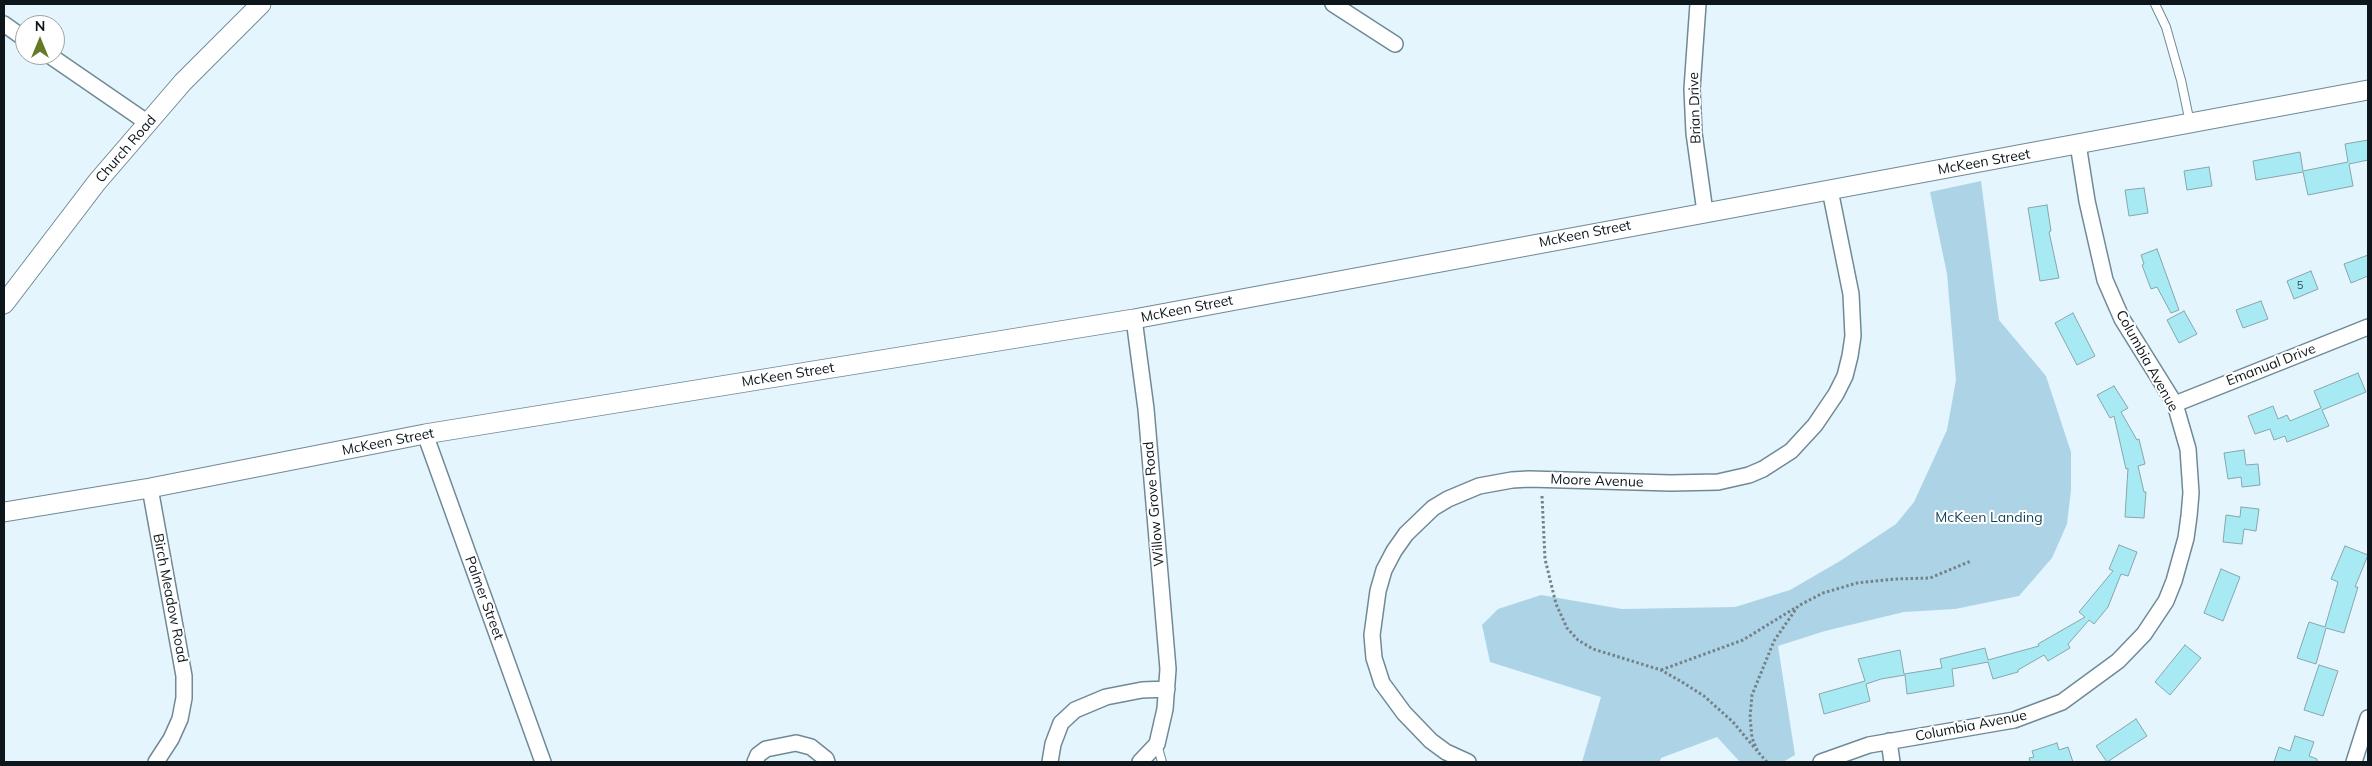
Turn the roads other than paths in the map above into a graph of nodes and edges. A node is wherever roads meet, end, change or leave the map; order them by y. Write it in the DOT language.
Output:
graph roads {
  1 [pos="261,4"];
  2 [pos="1334,4"];
  3 [pos="1698,4"];
  4 [pos="2155,4"];
  5 [pos="4,24"];
  6 [pos="15,32"];
  7 [pos="1395,44"];
  8 [pos="64,65"];
  9 [pos="2368,90"];
  10 [pos="148,123"];
  11 [pos="2190,123"];
  12 [pos="2078,144"];
  13 [pos="1830,190"];
  14 [pos="1705,212"];
  15 [pos="4,304"];
  16 [pos="1134,318"];
  17 [pos="2368,327"];
  18 [pos="2175,404"];
  19 [pos="425,434"];
  20 [pos="150,488"];
  21 [pos="4,512"];
  22 [pos="1167,689"];
  23 [pos="2368,718"];
  24 [pos="1889,741"];
  25 [pos="1157,744"];
  26 [pos="156,762"];
  27 [pos="543,762"];
  28 [pos="755,762"];
  29 [pos="827,762"];
  30 [pos="1050,762"];
  31 [pos="1140,762"];
  32 [pos="1162,762"];
  33 [pos="1468,762"];
  34 [pos="1820,762"];
  35 [pos="1892,762"];
  36 [pos="2354,762"];
  1 -- 10 [label="street, Church Road"];
  2 -- 7 [label="street"];
  3 -- 14 [label="street, Brian Drive"];
  4 -- 11 [label="lane"];
  5 -- 6 [label="street"];
  8 -- 10 [label="street"];
  9 -- 11 [label="street, McKeen Street"];
  10 -- 15 [label="street, Church Road"];
  11 -- 12 [label="street, McKeen Street"];
  12 -- 13 [label="street, McKeen Street"];
  12 -- 18 [label="street, Columbia Avenue"];
  13 -- 14 [label="street, McKeen Street"];
  13 -- 33 [label="street, Moore Avenue"];
  14 -- 16 [label="street, McKeen Street"];
  16 -- 19 [label="street, McKeen Street"];
  16 -- 22 [label="street, Willow Grove Road"];
  17 -- 18 [label="street, Emanual Drive"];
  18 -- 24 [label="street, Columbia Avenue"];
  19 -- 20 [label="street, McKeen Street"];
  19 -- 27 [label="street, Palmer Street"];
  20 -- 21 [label="street, McKeen Street"];
  20 -- 26 [label="street, Birch Meadow Road"];
  22 -- 25 [label="street, Willow Grove Road"];
  22 -- 30 [label="street"];
  23 -- 36 [label="street"];
  24 -- 34 [label="street, Columbia Avenue"];
  24 -- 35 [label="street"];
  25 -- 31 [label="street, Willow Grove Road"];
  25 -- 32 [label="lane, Willow Grove Road"];
  28 -- 29 [label="street"];
}
